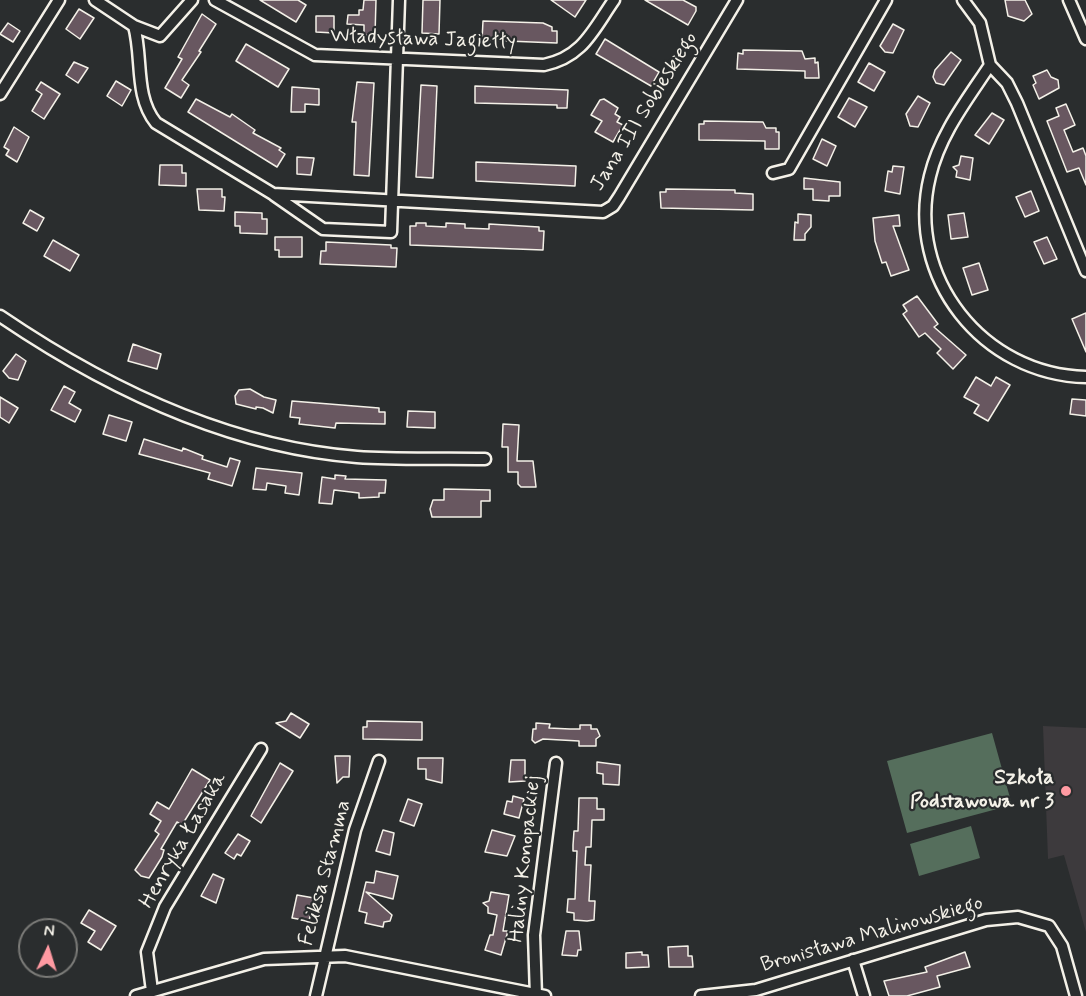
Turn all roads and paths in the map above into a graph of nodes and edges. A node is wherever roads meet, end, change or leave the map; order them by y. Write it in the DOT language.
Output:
graph roads {
  1 [pos="59,0"];
  2 [pos="95,0"];
  3 [pos="192,0"];
  4 [pos="215,0"];
  5 [pos="399,0"];
  6 [pos="614,0"];
  7 [pos="737,0"];
  8 [pos="886,0"];
  9 [pos="963,0"];
  10 [pos="1069,0"];
  11 [pos="134,26"];
  12 [pos="1086,39"];
  13 [pos="396,59"];
  14 [pos="990,65"];
  15 [pos="0,94"];
  16 [pos="773,173"];
  17 [pos="273,194"];
  18 [pos="391,199"];
  19 [pos="1086,271"];
  20 [pos="2,321"];
  21 [pos="1086,377"];
  22 [pos="485,459"];
  23 [pos="261,749"];
  24 [pos="379,761"];
  25 [pos="556,763"];
  26 [pos="323,958"];
  27 [pos="853,960"];
  28 [pos="152,992"];
  29 [pos="757,993"];
  30 [pos="136,996"];
  31 [pos="316,996"];
  32 [pos="536,996"];
  33 [pos="545,996"];
  34 [pos="701,996"];
  35 [pos="864,996"];
  36 [pos="1076,996"];
  1 -- 15 [label="street"];
  2 -- 11 [label="street"];
  3 -- 11 [label="street"];
  4 -- 13 [label="street, Władysława Jagiełły"];
  5 -- 13 [label="street"];
  6 -- 13 [label="street, Władysława Jagiełły"];
  7 -- 18 [label="street, Jana III Sobieskiego"];
  8 -- 16 [label="street"];
  9 -- 14 [label="street"];
  10 -- 12 [label="street"];
  11 -- 17 [label="street"];
  13 -- 18 [label="street"];
  14 -- 19 [label="street"];
  14 -- 21 [label="street"];
  17 -- 18 [label="street"];
  17 -- 18 [label="street"];
  20 -- 22 [label="street"];
  23 -- 28 [label="street, Henryka Łasaka"];
  24 -- 26 [label="street, Feliksa Stamma"];
  25 -- 32 [label="street, Haliny Konopackiej"];
  26 -- 28 [label="street"];
  26 -- 31 [label="street, Feliksa Stamma"];
  26 -- 32 [label="street"];
  27 -- 29 [label="street, Bronisława Malinowskiego"];
  27 -- 35 [label="street"];
  27 -- 36 [label="street, Bronisława Malinowskiego"];
  28 -- 30 [label="street"];
  29 -- 34 [label="street, Bronisława Malinowskiego"];
  32 -- 33 [label="street"];
}
